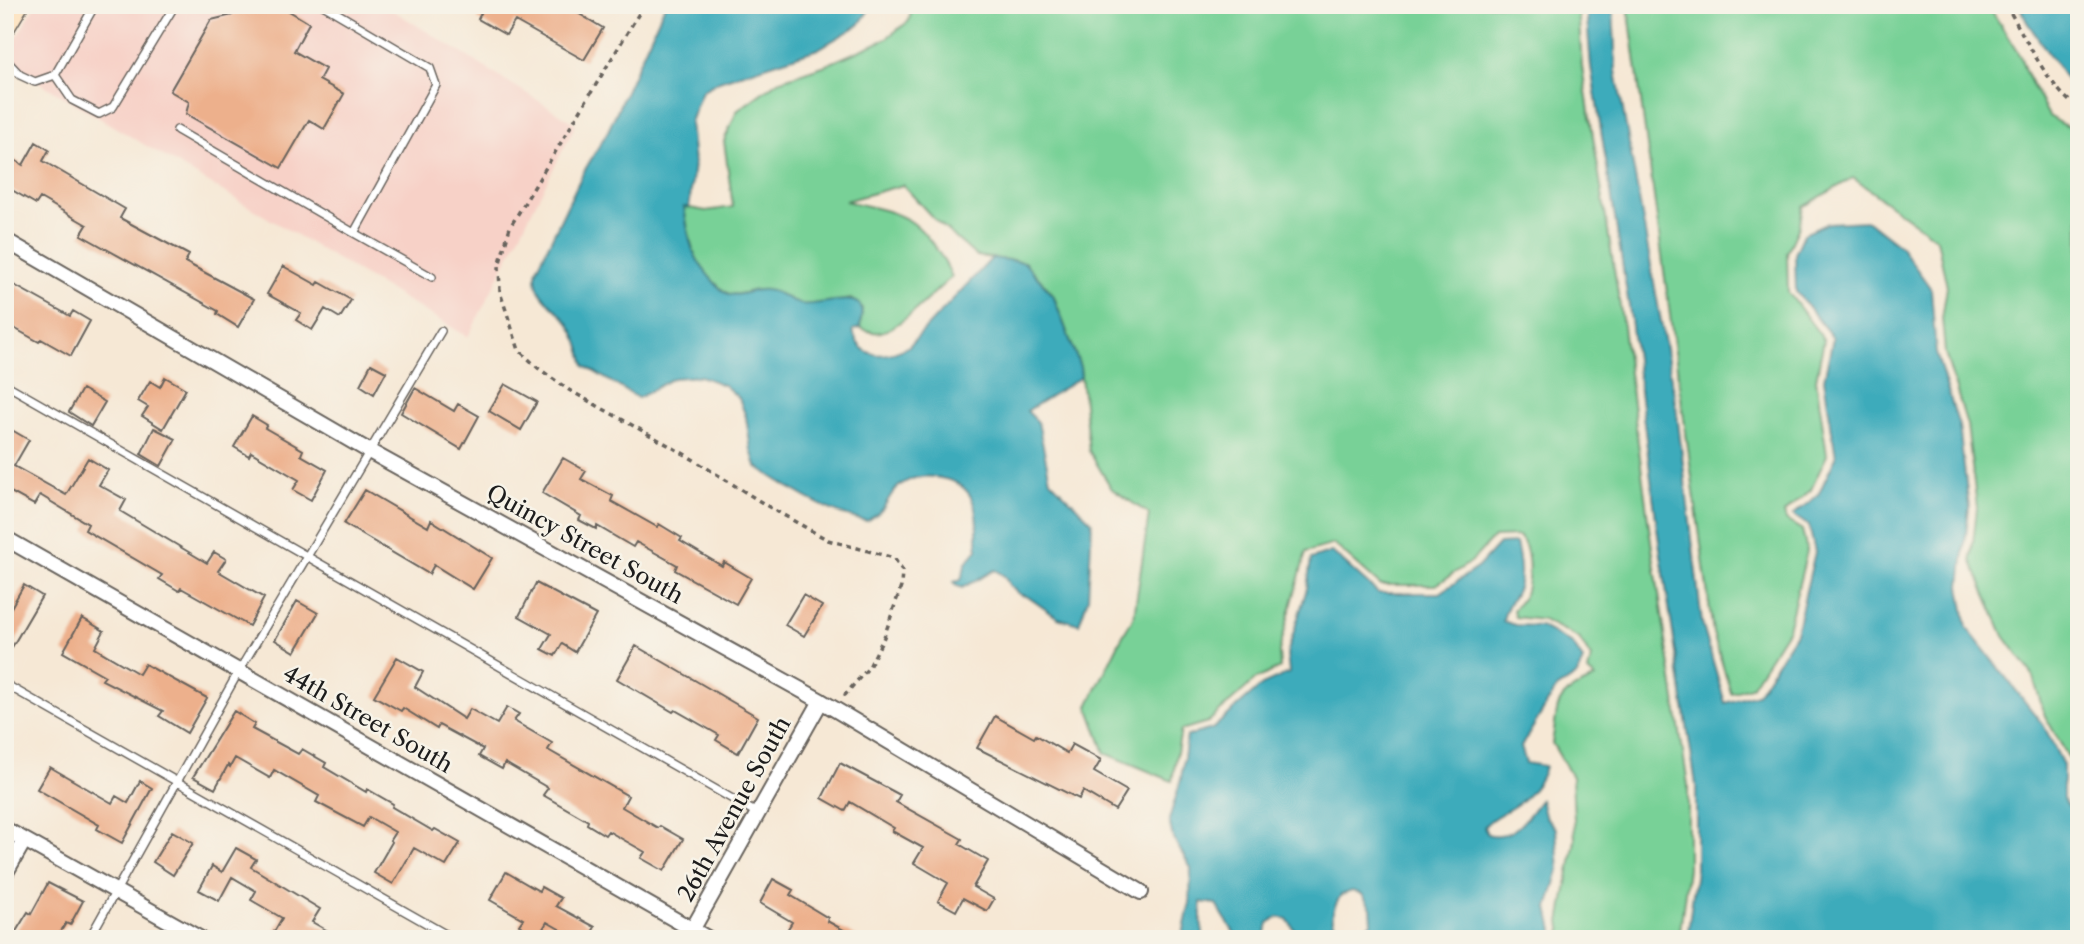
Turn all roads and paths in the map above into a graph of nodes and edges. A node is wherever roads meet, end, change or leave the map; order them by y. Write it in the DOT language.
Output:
graph roads {
  1 [pos="17,5"];
  2 [pos="95,5"];
  3 [pos="175,5"];
  4 [pos="323,5"];
  5 [pos="644,5"];
  6 [pos="2006,5"];
  7 [pos="5,25"];
  8 [pos="5,59"];
  9 [pos="55,75"];
  10 [pos="2079,108"];
  11 [pos="177,130"];
  12 [pos="354,233"];
  13 [pos="5,240"];
  14 [pos="432,276"];
  15 [pos="441,331"];
  16 [pos="5,384"];
  17 [pos="369,451"];
  18 [pos="5,538"];
  19 [pos="307,556"];
  20 [pos="239,671"];
  21 [pos="5,684"];
  22 [pos="821,701"];
  23 [pos="178,782"];
  24 [pos="757,813"];
  25 [pos="5,829"];
  26 [pos="24,841"];
  27 [pos="5,874"];
  28 [pos="116,891"];
  29 [pos="1141,892"];
  30 [pos="689,934"];
  31 [pos="89,939"];
  32 [pos="201,939"];
  33 [pos="454,939"];
  34 [pos="709,939"];
  1 -- 7 [label="main road"];
  2 -- 9 [label="lane"];
  3 -- 9 [label="lane"];
  4 -- 12 [label="lane"];
  5 -- 22 [label="path"];
  6 -- 10 [label="path"];
  8 -- 9 [label="lane"];
  11 -- 12 [label="lane"];
  12 -- 14 [label="lane"];
  13 -- 17 [label="street, Quincy Street South"];
  15 -- 17 [label="lane"];
  16 -- 19 [label="lane"];
  17 -- 19 [label="lane"];
  17 -- 22 [label="street, Quincy Street South"];
  18 -- 20 [label="street, 44th Street South"];
  19 -- 20 [label="lane"];
  19 -- 24 [label="lane"];
  20 -- 23 [label="lane"];
  20 -- 30 [label="street, 44th Street South"];
  21 -- 23 [label="lane"];
  22 -- 24 [label="street, 26th Avenue South"];
  22 -- 29 [label="street, Quincy Street South"];
  23 -- 28 [label="lane"];
  23 -- 33 [label="lane"];
  24 -- 30 [label="street, 26th Avenue South"];
  25 -- 26 [label="street"];
  26 -- 27 [label="street"];
  26 -- 28 [label="street"];
  28 -- 31 [label="lane"];
  28 -- 32 [label="street"];
  30 -- 34 [label="street, 44th Street South"];
}
